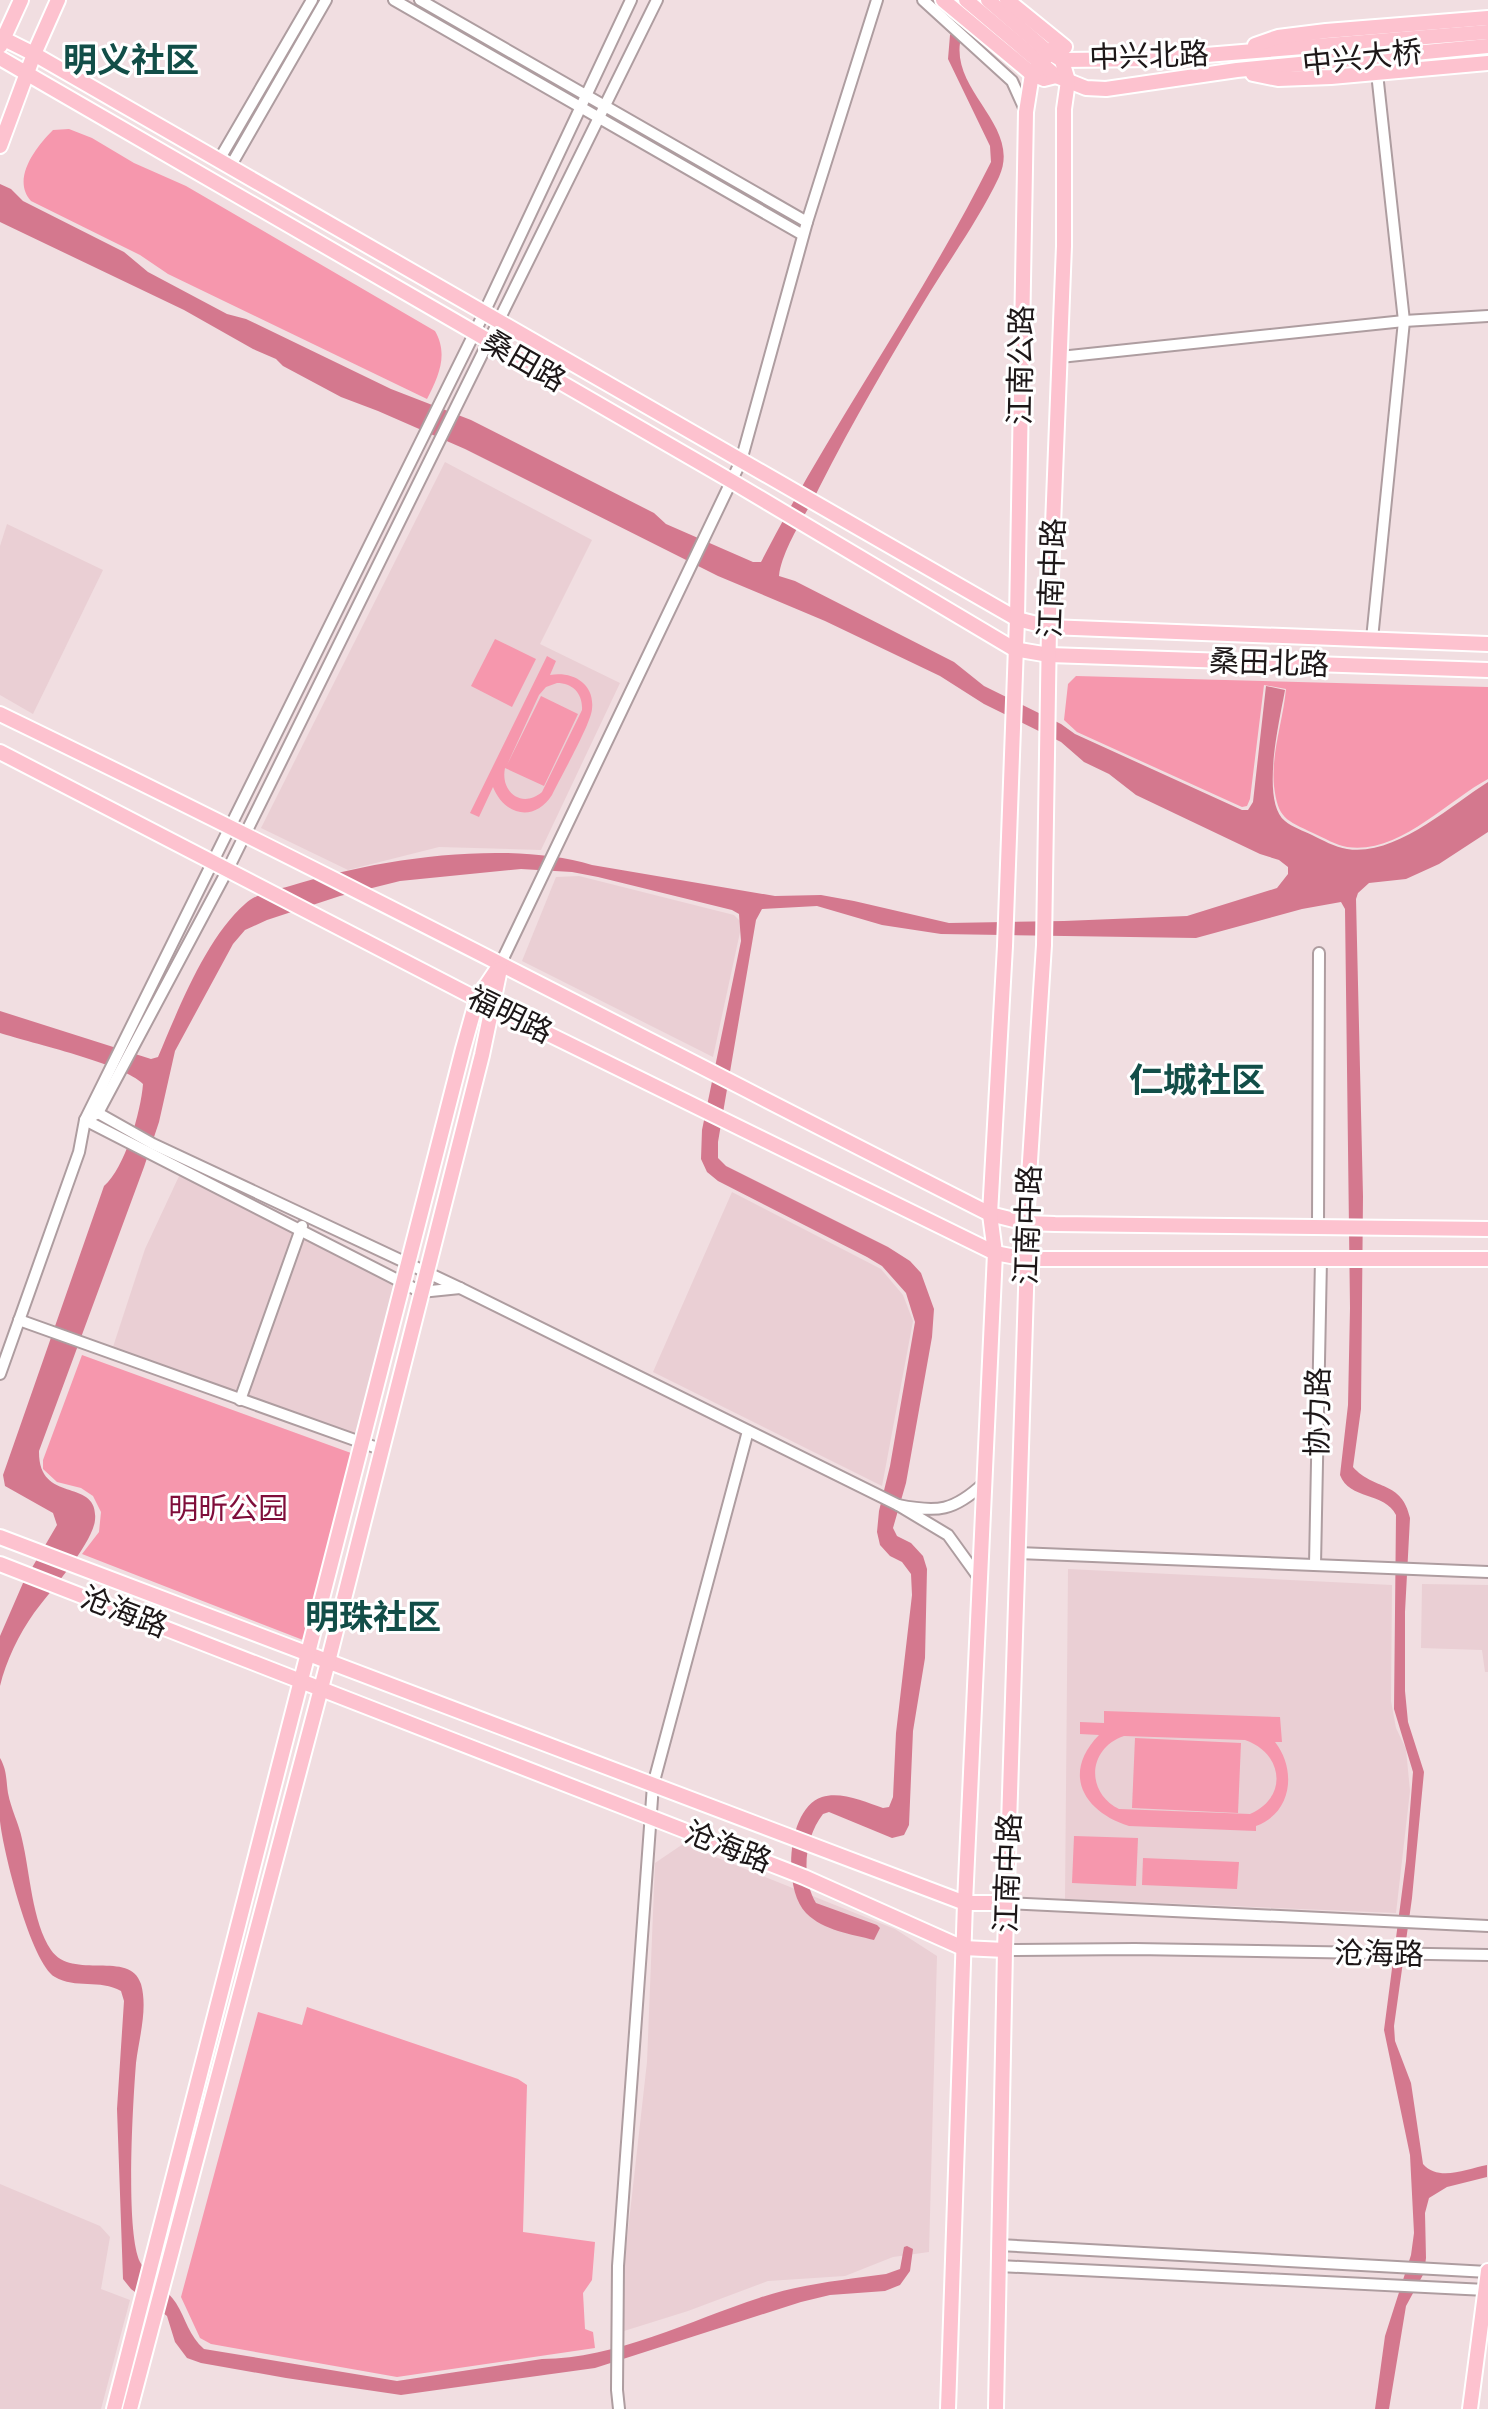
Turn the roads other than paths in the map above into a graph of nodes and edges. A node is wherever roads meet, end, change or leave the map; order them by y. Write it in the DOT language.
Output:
graph roads {
  1 [pos="21,0"];
  2 [pos="58,0"];
  3 [pos="312,0"];
  4 [pos="326,0"];
  5 [pos="394,0"];
  6 [pos="420,0"];
  7 [pos="631,0"];
  8 [pos="657,0"];
  9 [pos="877,0"];
  10 [pos="923,0"];
  11 [pos="943,0"];
  12 [pos="1007,0"];
  13 [pos="960,9"];
  14 [pos="983,10"];
  15 [pos="1488,18"];
  16 [pos="1488,32"];
  17 [pos="1,41"];
  18 [pos="1488,46"];
  19 [pos="1236,53"];
  20 [pos="34,54"];
  21 [pos="0,58"];
  22 [pos="1045,58"];
  23 [pos="1095,58"];
  24 [pos="1062,60"];
  25 [pos="1488,63"];
  26 [pos="1237,70"];
  27 [pos="27,72"];
  28 [pos="1377,73"];
  29 [pos="1062,79"];
  30 [pos="586,95"];
  31 [pos="605,105"];
  32 [pos="580,107"];
  33 [pos="1026,112"];
  34 [pos="599,118"];
  35 [pos="0,146"];
  36 [pos="224,164"];
  37 [pos="807,222"];
  38 [pos="803,235"];
  39 [pos="484,313"];
  40 [pos="1488,316"];
  41 [pos="1404,321"];
  42 [pos="499,322"];
  43 [pos="475,332"];
  44 [pos="490,341"];
  45 [pos="1060,357"];
  46 [pos="741,461"];
  47 [pos="733,482"];
  48 [pos="1017,619"];
  49 [pos="1049,627"];
  50 [pos="1372,639"];
  51 [pos="1488,644"];
  52 [pos="1014,649"];
  53 [pos="1049,655"];
  54 [pos="1488,670"];
  55 [pos="1013,695"];
  56 [pos="0,714"];
  57 [pos="0,752"];
  58 [pos="231,826"];
  59 [pos="246,833"];
  60 [pos="220,867"];
  61 [pos="1319,953"];
  62 [pos="500,965"];
  63 [pos="477,999"];
  64 [pos="493,1007"];
  65 [pos="112,1075"];
  66 [pos="98,1113"];
  67 [pos="85,1120"];
  68 [pos="114,1129"];
  69 [pos="152,1149"];
  70 [pos="990,1214"];
  71 [pos="305,1216"];
  72 [pos="1026,1223"];
  73 [pos="1318,1227"];
  74 [pos="1488,1229"];
  75 [pos="300,1230"];
  76 [pos="995,1253"];
  77 [pos="1027,1259"];
  78 [pos="1321,1259"];
  79 [pos="1488,1259"];
  80 [pos="407,1265"];
  81 [pos="426,1274"];
  82 [pos="402,1283"];
  83 [pos="460,1288"];
  84 [pos="421,1292"];
  85 [pos="19,1320"];
  86 [pos="0,1374"];
  87 [pos="240,1400"];
  88 [pos="748,1431"];
  89 [pos="362,1443"];
  90 [pos="380,1449"];
  91 [pos="984,1483"];
  92 [pos="898,1505"];
  93 [pos="0,1537"];
  94 [pos="1018,1553"];
  95 [pos="0,1564"];
  96 [pos="1315,1565"];
  97 [pos="1488,1572"];
  98 [pos="980,1580"];
  99 [pos="307,1654"];
  100 [pos="328,1662"];
  101 [pos="299,1680"];
  102 [pos="321,1689"];
  103 [pos="653,1785"];
  104 [pos="650,1817"];
  105 [pos="965,1903"];
  106 [pos="1007,1903"];
  107 [pos="1488,1926"];
  108 [pos="963,1948"];
  109 [pos="1005,1950"];
  110 [pos="1488,1955"];
  111 [pos="999,2245"];
  112 [pos="999,2266"];
  113 [pos="1488,2272"];
  114 [pos="1486,2290"];
  115 [pos="114,2409"];
  116 [pos="130,2409"];
  117 [pos="619,2409"];
  118 [pos="948,2409"];
  119 [pos="996,2409"];
  120 [pos="1470,2409"];
  1 -- 17 [label="main road"];
  2 -- 20 [label="main road"];
  3 -- 36 [label="street"];
  4 -- 36 [label="street"];
  5 -- 32 [label="street"];
  6 -- 30 [label="street"];
  7 -- 30 [label="street"];
  8 -- 31 [label="street"];
  9 -- 37 [label="street"];
  10 -- 13 [label="street"];
  11 -- 13 [label="main road"];
  12 -- 22 [label="main road"];
  13 -- 14 [label="main road"];
  13 -- 33 [label="street"];
  14 -- 22 [label="main road"];
  14 -- 22 [label="main road"];
  15 -- 19 [label="main road"];
  16 -- 19 [label="main road, 中兴大桥"];
  17 -- 20 [label="main road, 桑田路"];
  18 -- 26 [label="main road, 中兴大桥"];
  19 -- 23 [label="main road, 中兴北路"];
  20 -- 27 [label="main road"];
  20 -- 36 [label="main road, 桑田路"];
  21 -- 27 [label="main road, 桑田路"];
  22 -- 23 [label="main road"];
  22 -- 24 [label="main road, 江南中路"];
  22 -- 29 [label="main road"];
  22 -- 33 [label="main road, 江南公路"];
  23 -- 24 [label="main road, 中兴北路"];
  24 -- 29 [label="main road, 江南中路"];
  25 -- 28 [label="main road"];
  26 -- 28 [label="main road"];
  26 -- 29 [label="main road, 中兴北路"];
  27 -- 35 [label="main road"];
  27 -- 43 [label="main road, 桑田路"];
  28 -- 41 [label="street"];
  29 -- 45 [label="main road, 江南中路"];
  30 -- 31 [label="street"];
  30 -- 32 [label="street"];
  31 -- 34 [label="street"];
  31 -- 37 [label="street"];
  32 -- 34 [label="street"];
  32 -- 39 [label="street"];
  33 -- 48 [label="main road, 江南公路"];
  34 -- 38 [label="street"];
  34 -- 42 [label="street"];
  36 -- 39 [label="main road, 桑田路"];
  37 -- 38 [label="street"];
  38 -- 46 [label="street"];
  39 -- 42 [label="main road, 桑田路"];
  39 -- 43 [label="street"];
  40 -- 41 [label="street"];
  41 -- 45 [label="street"];
  41 -- 50 [label="street"];
  42 -- 44 [label="street"];
  42 -- 46 [label="main road, 桑田路"];
  43 -- 44 [label="main road, 桑田路"];
  43 -- 58 [label="street"];
  44 -- 47 [label="main road, 桑田路"];
  44 -- 59 [label="street"];
  45 -- 49 [label="main road, 江南中路"];
  46 -- 47 [label="street"];
  46 -- 48 [label="main road, 桑田路"];
  47 -- 52 [label="main road, 桑田路"];
  47 -- 62 [label="street"];
  48 -- 49 [label="main road, 桑田路"];
  48 -- 52 [label="main road, 江南公路"];
  49 -- 50 [label="main road, 桑田北路"];
  49 -- 53 [label="main road, 江南中路"];
  50 -- 51 [label="main road, 桑田北路"];
  52 -- 53 [label="main road, 桑田路"];
  52 -- 55 [label="main road, 江南公路"];
  53 -- 54 [label="main road, 桑田北路"];
  53 -- 72 [label="main road, 江南中路"];
  55 -- 70 [label="main road, 江南中路"];
  56 -- 58 [label="main road, 福明路"];
  57 -- 60 [label="main road, 福明路"];
  58 -- 59 [label="main road, 福明路"];
  58 -- 60 [label="street"];
  59 -- 60 [label="street"];
  59 -- 62 [label="main road, 福明路"];
  60 -- 63 [label="main road, 福明路"];
  60 -- 65 [label="street"];
  61 -- 73 [label="street"];
  62 -- 63 [label="main road"];
  62 -- 64 [label="main road"];
  62 -- 70 [label="main road, 福明路"];
  63 -- 64 [label="main road, 福明路"];
  63 -- 80 [label="main road"];
  64 -- 76 [label="main road, 福明路"];
  64 -- 81 [label="main road"];
  65 -- 66 [label="street"];
  65 -- 67 [label="street"];
  66 -- 67 [label="street"];
  66 -- 68 [label="street"];
  67 -- 68 [label="street"];
  67 -- 85 [label="street"];
  68 -- 69 [label="street"];
  69 -- 71 [label="street"];
  69 -- 75 [label="street"];
  70 -- 72 [label="main road, 福明路"];
  70 -- 76 [label="main road, 江南中路"];
  71 -- 75 [label="street"];
  71 -- 80 [label="street"];
  72 -- 73 [label="main road, 福明路"];
  72 -- 77 [label="main road, 江南中路"];
  73 -- 74 [label="main road, 福明路"];
  75 -- 82 [label="street"];
  75 -- 87 [label="street"];
  76 -- 77 [label="main road, 福明路"];
  76 -- 91 [label="main road, 江南中路"];
  77 -- 78 [label="main road, 福明路"];
  77 -- 94 [label="main road, 江南中路"];
  78 -- 79 [label="main road, 福明路"];
  78 -- 96 [label="street, 协力路"];
  80 -- 81 [label="street"];
  80 -- 82 [label="main road"];
  81 -- 83 [label="street"];
  81 -- 84 [label="main road"];
  82 -- 84 [label="street"];
  82 -- 89 [label="main road"];
  83 -- 84 [label="street"];
  83 -- 88 [label="street"];
  84 -- 90 [label="main road"];
  85 -- 86 [label="street"];
  85 -- 87 [label="street"];
  87 -- 89 [label="street"];
  88 -- 92 [label="street"];
  88 -- 103 [label="street"];
  89 -- 90 [label="street"];
  89 -- 99 [label="main road"];
  90 -- 100 [label="main road"];
  91 -- 92 [label="street"];
  91 -- 98 [label="main road, 江南中路"];
  92 -- 98 [label="street"];
  93 -- 99 [label="main road, 沧海路"];
  94 -- 96 [label="street"];
  94 -- 106 [label="main road, 江南中路"];
  95 -- 101 [label="main road, 沧海路"];
  96 -- 97 [label="street"];
  98 -- 105 [label="main road, 江南中路"];
  99 -- 100 [label="main road, 沧海路"];
  99 -- 101 [label="main road"];
  100 -- 102 [label="main road"];
  100 -- 103 [label="main road, 沧海路"];
  101 -- 102 [label="main road, 沧海路"];
  101 -- 115 [label="main road"];
  102 -- 104 [label="main road, 沧海路"];
  102 -- 116 [label="main road"];
  103 -- 104 [label="street"];
  103 -- 105 [label="main road, 沧海路"];
  104 -- 108 [label="main road, 沧海路"];
  104 -- 117 [label="street"];
  105 -- 106 [label="main road, 沧海路"];
  105 -- 108 [label="main road, 江南中路"];
  106 -- 107 [label="street, 沧海路"];
  106 -- 109 [label="main road, 江南中路"];
  108 -- 109 [label="main road, 沧海路"];
  108 -- 118 [label="main road, 江南中路"];
  109 -- 110 [label="street, 沧海路"];
  109 -- 111 [label="main road, 江南中路"];
  111 -- 112 [label="main road, 江南中路"];
  111 -- 113 [label="street"];
  112 -- 114 [label="street"];
  112 -- 119 [label="main road, 江南中路"];
  113 -- 114 [label="main road"];
  114 -- 120 [label="main road"];
}
